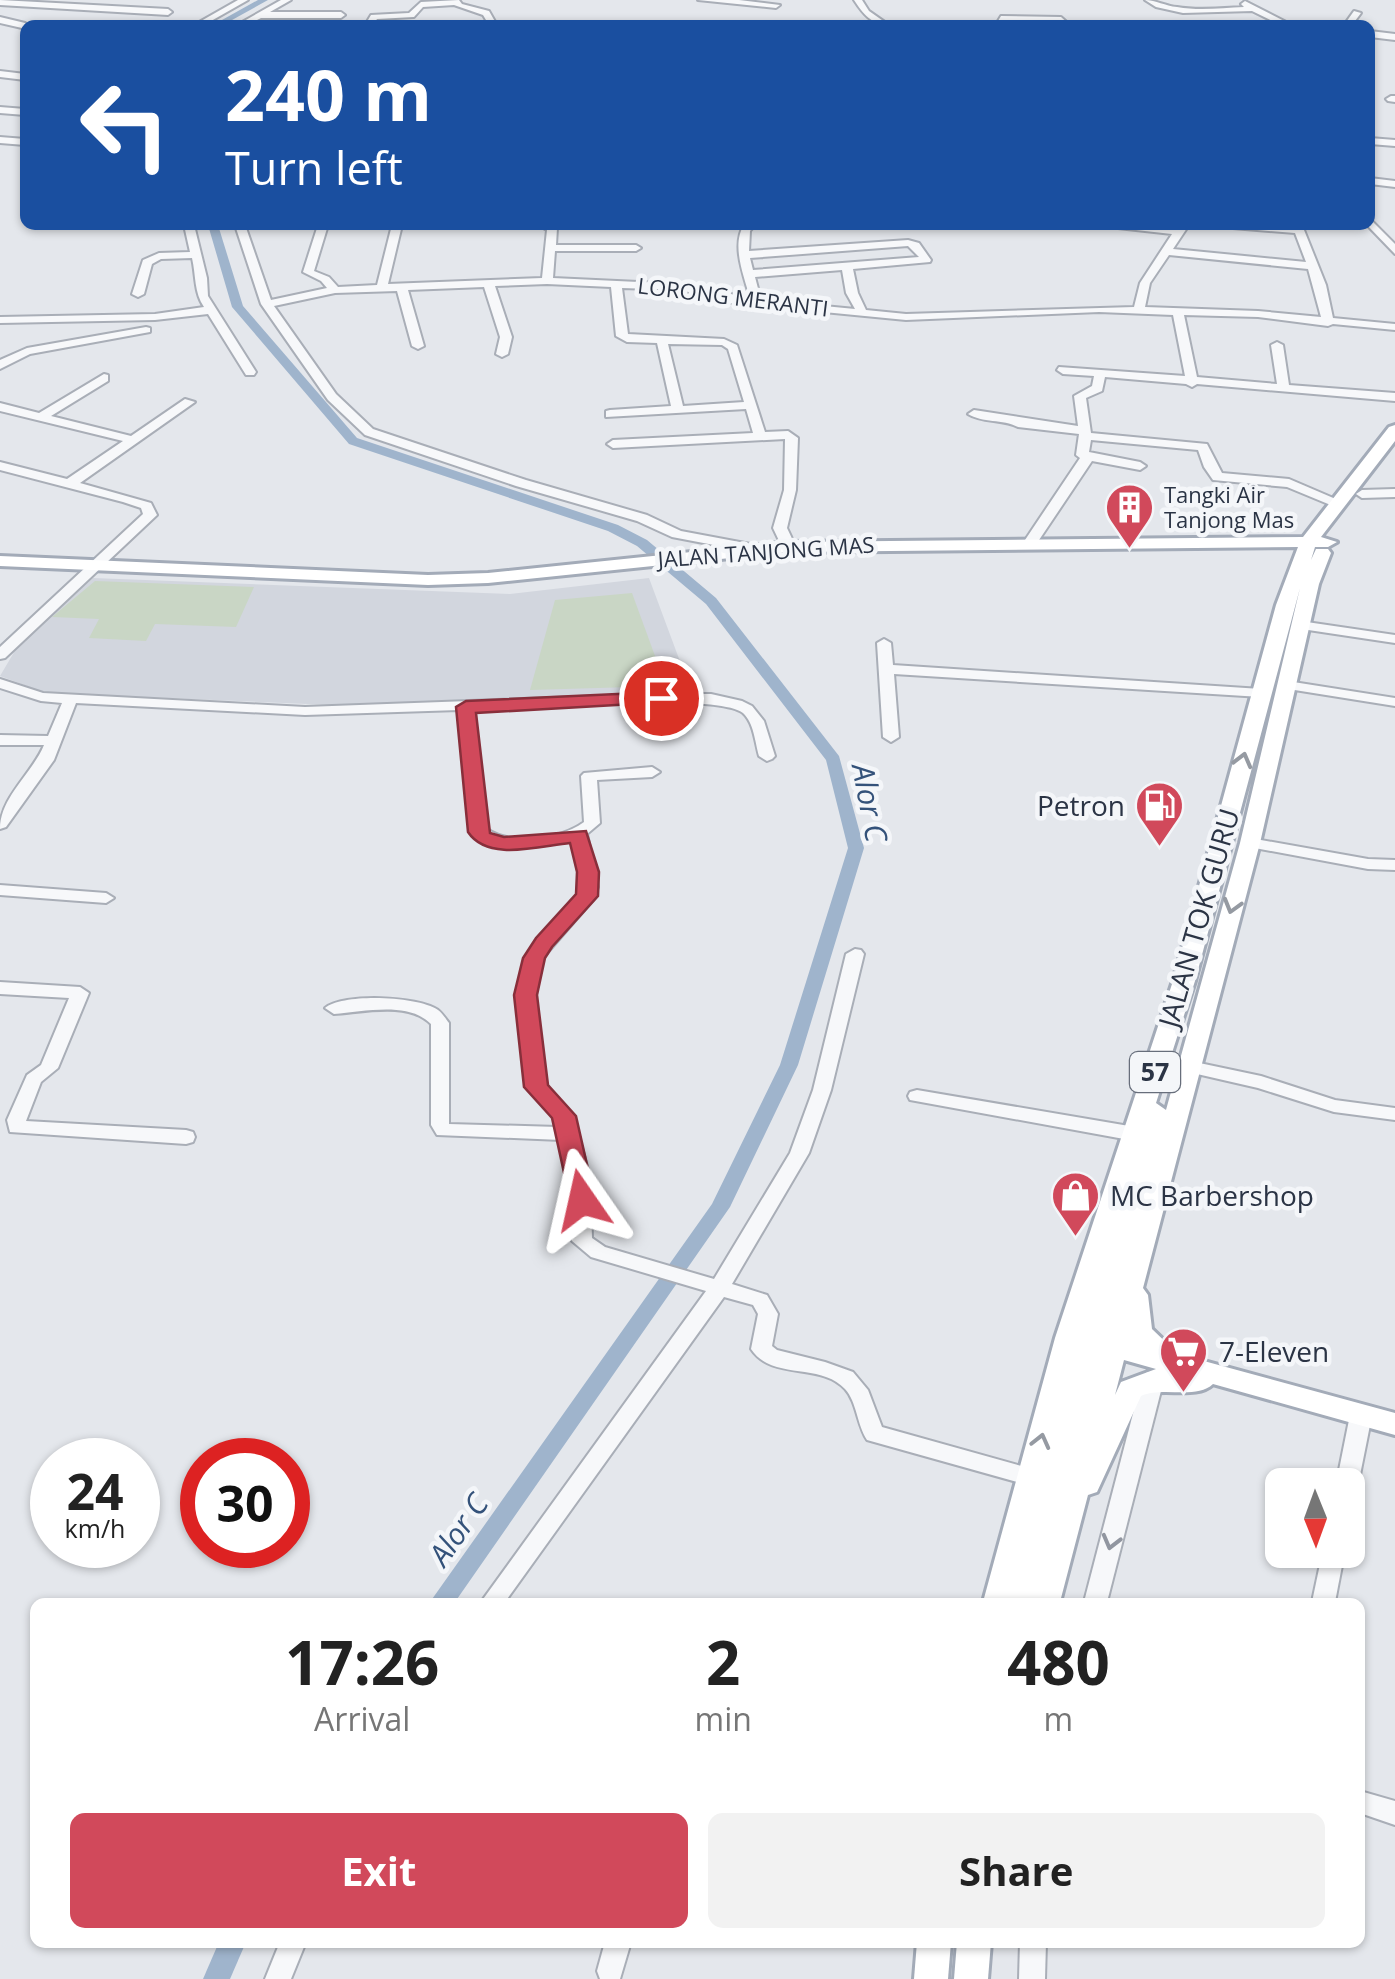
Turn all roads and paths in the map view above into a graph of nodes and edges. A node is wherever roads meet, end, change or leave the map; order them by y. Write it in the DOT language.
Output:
graph roads {
  1 [pos="244,0"];
  2 [pos="287,0"];
  3 [pos="702,0"];
  4 [pos="858,0"];
  5 [pos="1149,0"];
  6 [pos="1242,0"];
  7 [pos="455,1"];
  8 [pos="0,2"];
  9 [pos="228,4"];
  10 [pos="776,4"];
  11 [pos="1250,9"];
  12 [pos="168,12"];
  13 [pos="260,15"];
  14 [pos="341,15"];
  15 [pos="1001,19"];
  16 [pos="205,20"];
  17 [pos="250,20"];
  18 [pos="374,20"];
  19 [pos="490,20"];
  20 [pos="878,20"];
  21 [pos="1060,20"];
  22 [pos="1275,20"];
  23 [pos="1375,228"];
  24 [pos="190,230"];
  25 [pos="242,230"];
  26 [pos="321,230"];
  27 [pos="397,230"];
  28 [pos="548,230"];
  29 [pos="745,230"];
  30 [pos="1181,230"];
  31 [pos="1299,230"];
  32 [pos="551,248"];
  33 [pos="636,248"];
  34 [pos="1165,251"];
  35 [pos="1395,251"];
  36 [pos="196,255"];
  37 [pos="744,255"];
  38 [pos="847,266"];
  39 [pos="1313,266"];
  40 [pos="750,274"];
  41 [pos="547,281"];
  42 [pos="489,284"];
  43 [pos="616,285"];
  44 [pos="382,287"];
  45 [pos="402,288"];
  46 [pos="335,290"];
  47 [pos="138,294"];
  48 [pos="756,302"];
  49 [pos="267,304"];
  50 [pos="210,310"];
  51 [pos="1139,310"];
  52 [pos="862,312"];
  53 [pos="1178,313"];
  54 [pos="0,320"];
  55 [pos="1328,323"];
  56 [pos="1395,328"];
  57 [pos="146,330"];
  58 [pos="662,341"];
  59 [pos="1277,345"];
  60 [pos="418,346"];
  61 [pos="502,354"];
  62 [pos="0,365"];
  63 [pos="1062,370"];
  64 [pos="250,372"];
  65 [pos="1100,374"];
  66 [pos="104,378"];
  67 [pos="1192,383"];
  68 [pos="1284,389"];
  69 [pos="1395,397"];
  70 [pos="189,402"];
  71 [pos="750,405"];
  72 [pos="0,407"];
  73 [pos="678,410"];
  74 [pos="610,414"];
  75 [pos="974,414"];
  76 [pos="40,417"];
  77 [pos="1395,430"];
  78 [pos="1085,433"];
  79 [pos="760,435"];
  80 [pos="133,440"];
  81 [pos="612,444"];
  82 [pos="1395,454"];
  83 [pos="1087,458"];
  84 [pos="0,466"];
  85 [pos="1140,466"];
  86 [pos="68,484"];
  87 [pos="1395,493"];
  88 [pos="1362,494"];
  89 [pos="1333,509"];
  90 [pos="1260,536"];
  91 [pos="1321,538"];
  92 [pos="1032,540"];
  93 [pos="1222,542"];
  94 [pos="931,545"];
  95 [pos="789,546"];
  96 [pos="756,548"];
  97 [pos="0,561"];
  98 [pos="92,568"];
  99 [pos="1296,575"];
  100 [pos="1300,625"];
  101 [pos="1395,639"];
  102 [pos="884,643"];
  103 [pos="0,655"];
  104 [pos="887,669"];
  105 [pos="0,683"];
  106 [pos="1286,685"];
  107 [pos="1261,693"];
  108 [pos="71,698"];
  109 [pos="1395,702"];
  110 [pos="466,707"];
  111 [pos="891,737"];
  112 [pos="0,740"];
  113 [pos="54,741"];
  114 [pos="768,756"];
  115 [pos="652,772"];
  116 [pos="0,824"];
  117 [pos="579,836"];
  118 [pos="1250,843"];
  119 [pos="1395,866"];
  120 [pos="0,890"];
  121 [pos="106,898"];
  122 [pos="856,954"];
  123 [pos="0,988"];
  124 [pos="334,1008"];
  125 [pos="1159,1058"];
  126 [pos="1190,1067"];
  127 [pos="918,1096"];
  128 [pos="1395,1114"];
  129 [pos="568,1134"];
  130 [pos="1135,1134"];
  131 [pos="186,1136"];
  132 [pos="1134,1277"];
  133 [pos="714,1286"];
  134 [pos="1103,1344"];
  135 [pos="1181,1365"];
  136 [pos="1153,1380"];
  137 [pos="1255,1386"];
  138 [pos="1361,1415"];
  139 [pos="1395,1424"];
  140 [pos="1350,1468"];
  141 [pos="1032,1477"];
  142 [pos="1066,1524"];
  143 [pos="1331,1568"];
  144 [pos="495,1598"];
  145 [pos="999,1598"];
  146 [pos="1019,1598"];
  147 [pos="1047,1598"];
  148 [pos="1096,1598"];
  149 [pos="1325,1598"];
  150 [pos="1365,1803"];
  151 [pos="1395,1812"];
  152 [pos="291,1948"];
  153 [pos="616,1948"];
  154 [pos="934,1948"];
  155 [pos="974,1948"];
  156 [pos="1034,1948"];
  157 [pos="610,1970"];
  158 [pos="278,1979"];
  159 [pos="931,1979"];
  160 [pos="971,1979"];
  161 [pos="1032,1979"];
  1 -- 9 [label="street"];
  2 -- 13 [label="street"];
  3 -- 10 [label="street"];
  4 -- 20 [label="street"];
  5 -- 11 [label="street"];
  6 -- 11 [label="street"];
  7 -- 18 [label="street"];
  7 -- 19 [label="street"];
  8 -- 12 [label="street"];
  9 -- 16 [label="street"];
  11 -- 22 [label="street"];
  13 -- 14 [label="street"];
  13 -- 17 [label="street"];
  15 -- 21 [label="street"];
  23 -- 35 [label="street"];
  24 -- 36 [label="street"];
  25 -- 49 [label="street"];
  26 -- 46 [label="street"];
  27 -- 44 [label="street"];
  28 -- 32 [label="street"];
  29 -- 37 [label="street"];
  30 -- 34 [label="street"];
  31 -- 39 [label="street"];
  32 -- 33 [label="street"];
  32 -- 41 [label="street"];
  34 -- 39 [label="street"];
  34 -- 51 [label="street"];
  36 -- 47 [label="street"];
  36 -- 50 [label="street"];
  37 -- 38 [label="street"];
  37 -- 40 [label="street"];
  38 -- 40 [label="street"];
  38 -- 52 [label="street"];
  39 -- 55 [label="street"];
  40 -- 48 [label="street"];
  41 -- 42 [label="street, LORONG MERANTI"];
  41 -- 43 [label="street, LORONG MERANTI"];
  42 -- 45 [label="street, LORONG MERANTI"];
  42 -- 61 [label="street"];
  43 -- 48 [label="street, LORONG MERANTI"];
  43 -- 58 [label="street"];
  44 -- 45 [label="street, LORONG MERANTI"];
  44 -- 46 [label="street, LORONG MERANTI"];
  45 -- 60 [label="street"];
  46 -- 49 [label="street, LORONG MERANTI"];
  48 -- 52 [label="street, LORONG MERANTI"];
  49 -- 96 [label="street"];
  50 -- 54 [label="street"];
  50 -- 64 [label="street"];
  51 -- 52 [label="street, LORONG MERANTI"];
  51 -- 53 [label="street, LORONG MERANTI"];
  53 -- 55 [label="street, LORONG MERANTI"];
  53 -- 67 [label="street"];
  55 -- 56 [label="street, LORONG MERANTI"];
  57 -- 62 [label="street"];
  58 -- 71 [label="street"];
  58 -- 73 [label="street"];
  59 -- 68 [label="street"];
  63 -- 65 [label="street"];
  65 -- 67 [label="street"];
  65 -- 78 [label="street"];
  66 -- 76 [label="street"];
  67 -- 68 [label="street"];
  68 -- 69 [label="street"];
  70 -- 80 [label="street"];
  71 -- 73 [label="street"];
  71 -- 79 [label="street"];
  72 -- 76 [label="street"];
  73 -- 74 [label="street"];
  75 -- 78 [label="street"];
  76 -- 80 [label="street"];
  77 -- 89 [label="main road, JALAN TOK GURU / 57"];
  78 -- 83 [label="street"];
  78 -- 89 [label="street"];
  79 -- 81 [label="street"];
  79 -- 95 [label="street"];
  80 -- 86 [label="street"];
  82 -- 88 [label="main road, JALAN TOK GURU / 57"];
  83 -- 85 [label="street"];
  83 -- 92 [label="street"];
  84 -- 86 [label="street"];
  86 -- 98 [label="street"];
  87 -- 88 [label="street"];
  88 -- 91 [label="main road, JALAN TOK GURU / 57"];
  89 -- 90 [label="main road"];
  89 -- 91 [label="main road, JALAN TOK GURU / 57"];
  90 -- 91 [label="main road, JALAN TANJONG MAS"];
  90 -- 92 [label="main road, JALAN TANJONG MAS"];
  91 -- 93 [label="main road, JALAN TANJONG MAS"];
  91 -- 99 [label="main road, JALAN TOK GURU / 57"];
  91 -- 100 [label="main road, JALAN TOK GURU / 57"];
  92 -- 94 [label="main road, JALAN TANJONG MAS"];
  93 -- 94 [label="main road, JALAN TANJONG MAS"];
  93 -- 99 [label="main road"];
  94 -- 95 [label="main road, JALAN TANJONG MAS"];
  95 -- 96 [label="main road, JALAN TANJONG MAS"];
  96 -- 98 [label="main road, JALAN TANJONG MAS"];
  97 -- 98 [label="main road, JALAN TANJONG MAS"];
  98 -- 103 [label="street"];
  99 -- 107 [label="main road, JALAN TOK GURU / 57"];
  100 -- 101 [label="street"];
  100 -- 106 [label="main road, JALAN TOK GURU / 57"];
  102 -- 104 [label="street"];
  104 -- 107 [label="street"];
  104 -- 111 [label="street"];
  105 -- 108 [label="street"];
  106 -- 109 [label="street"];
  106 -- 118 [label="main road, JALAN TOK GURU / 57"];
  125 -- 107 [label="main road, JALAN TOK GURU / 57, one-way"];
  108 -- 110 [label="street"];
  108 -- 113 [label="street"];
  110 -- 114 [label="street"];
  110 -- 117 [label="street"];
  112 -- 113 [label="street"];
  113 -- 116 [label="street"];
  115 -- 117 [label="street"];
  117 -- 129 [label="street"];
  118 -- 119 [label="street"];
  118 -- 126 [label="main road, JALAN TOK GURU / 57, one-way"];
  120 -- 121 [label="street"];
  122 -- 133 [label="street"];
  123 -- 131 [label="street"];
  124 -- 129 [label="street"];
  125 -- 130 [label="main road, JALAN TOK GURU / 57"];
  125 -- 134 [label="main road"];
  126 -- 128 [label="street"];
  126 -- 132 [label="main road, JALAN TOK GURU / 57"];
  127 -- 130 [label="street"];
  129 -- 133 [label="street"];
  141 -- 130 [label="main road, JALAN TOK GURU / 57, one-way"];
  132 -- 134 [label="main road, JALAN TOK GURU / 57"];
  132 -- 135 [label="main road"];
  133 -- 141 [label="street"];
  133 -- 144 [label="street"];
  134 -- 135 [label="main road"];
  134 -- 142 [label="main road, JALAN TOK GURU / 57"];
  134 -- 146 [label="main road"];
  135 -- 137 [label="main road"];
  136 -- 137 [label="main road"];
  136 -- 142 [label="main road"];
  136 -- 148 [label="street, one-way"];
  137 -- 138 [label="main road"];
  138 -- 139 [label="main road"];
  138 -- 140 [label="street"];
  141 -- 145 [label="main road, JALAN TOK GURU / 57"];
  142 -- 147 [label="main road, JALAN TOK GURU / 57"];
  143 -- 149 [label="street"];
  150 -- 151 [label="street"];
  152 -- 158 [label="street"];
  153 -- 157 [label="street"];
  154 -- 159 [label="main road"];
  155 -- 160 [label="main road"];
  156 -- 161 [label="street"];
}
